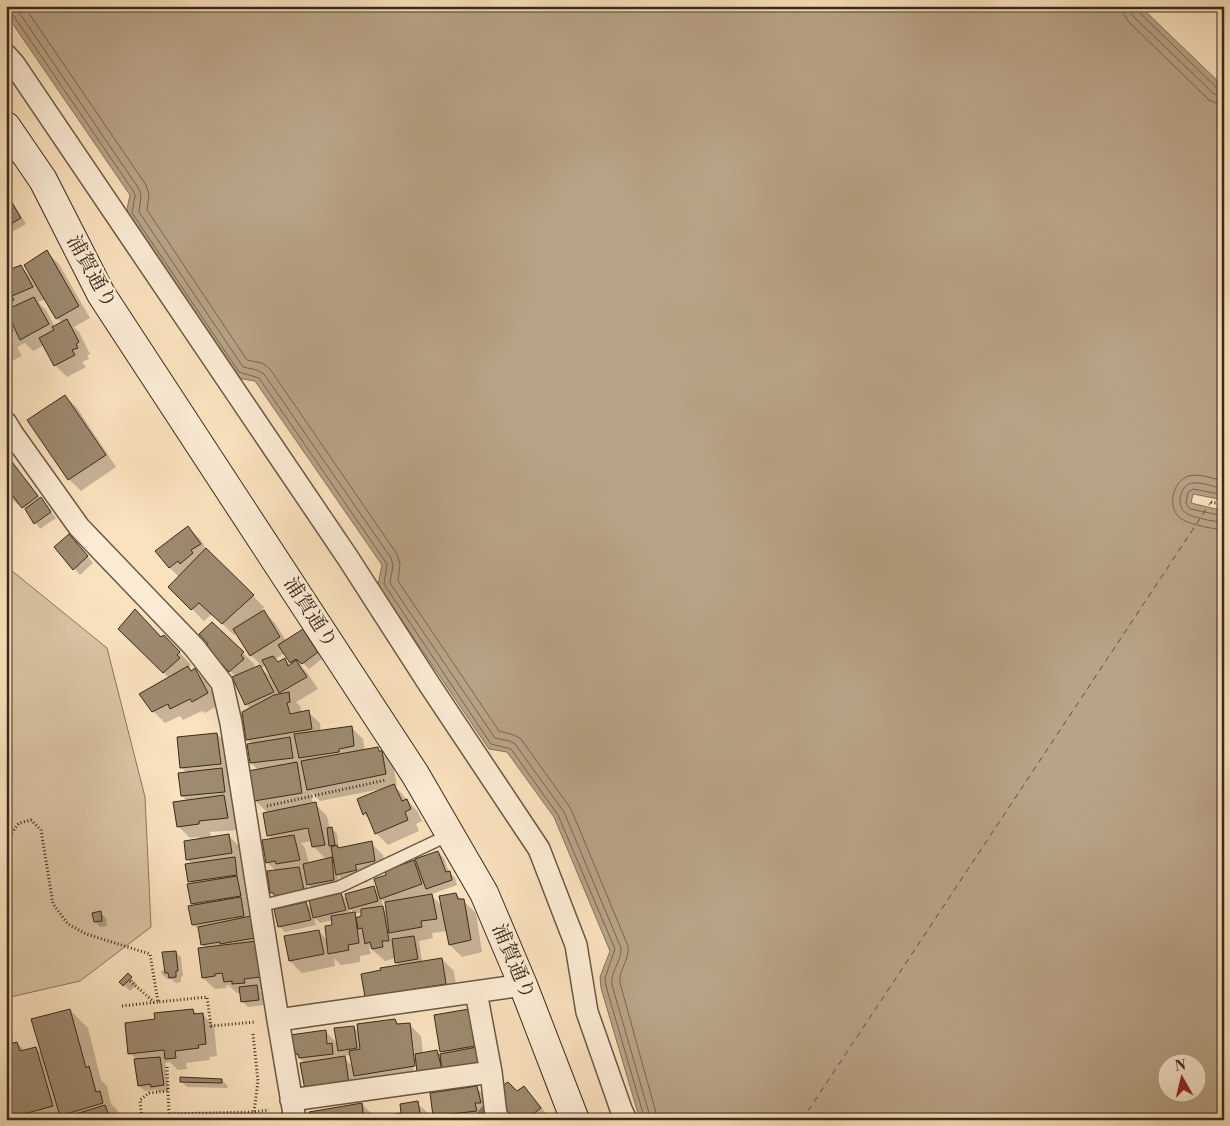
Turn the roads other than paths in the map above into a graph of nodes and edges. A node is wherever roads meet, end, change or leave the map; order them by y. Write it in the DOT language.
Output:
graph roads {
  1 [pos="6,55"];
  2 [pos="6,126"];
  3 [pos="6,423"];
  4 [pos="451,834"];
  5 [pos="260,906"];
  6 [pos="523,985"];
  7 [pos="476,992"];
  8 [pos="278,1020"];
  9 [pos="491,1072"];
  10 [pos="293,1109"];
  11 [pos="500,1120"];
  12 [pos="575,1120"];
  13 [pos="626,1120"];
  1 -- 13 [label="street"];
  2 -- 4 [label="main road, 浦賀通り"];
  3 -- 5 [label="street"];
  4 -- 5 [label="lane"];
  4 -- 6 [label="main road, 浦賀通り"];
  5 -- 8 [label="street"];
  6 -- 7 [label="street"];
  6 -- 12 [label="main road, 浦賀通り"];
  7 -- 8 [label="street"];
  7 -- 9 [label="street"];
  8 -- 10 [label="street"];
  9 -- 10 [label="street"];
  9 -- 11 [label="street"];
}
